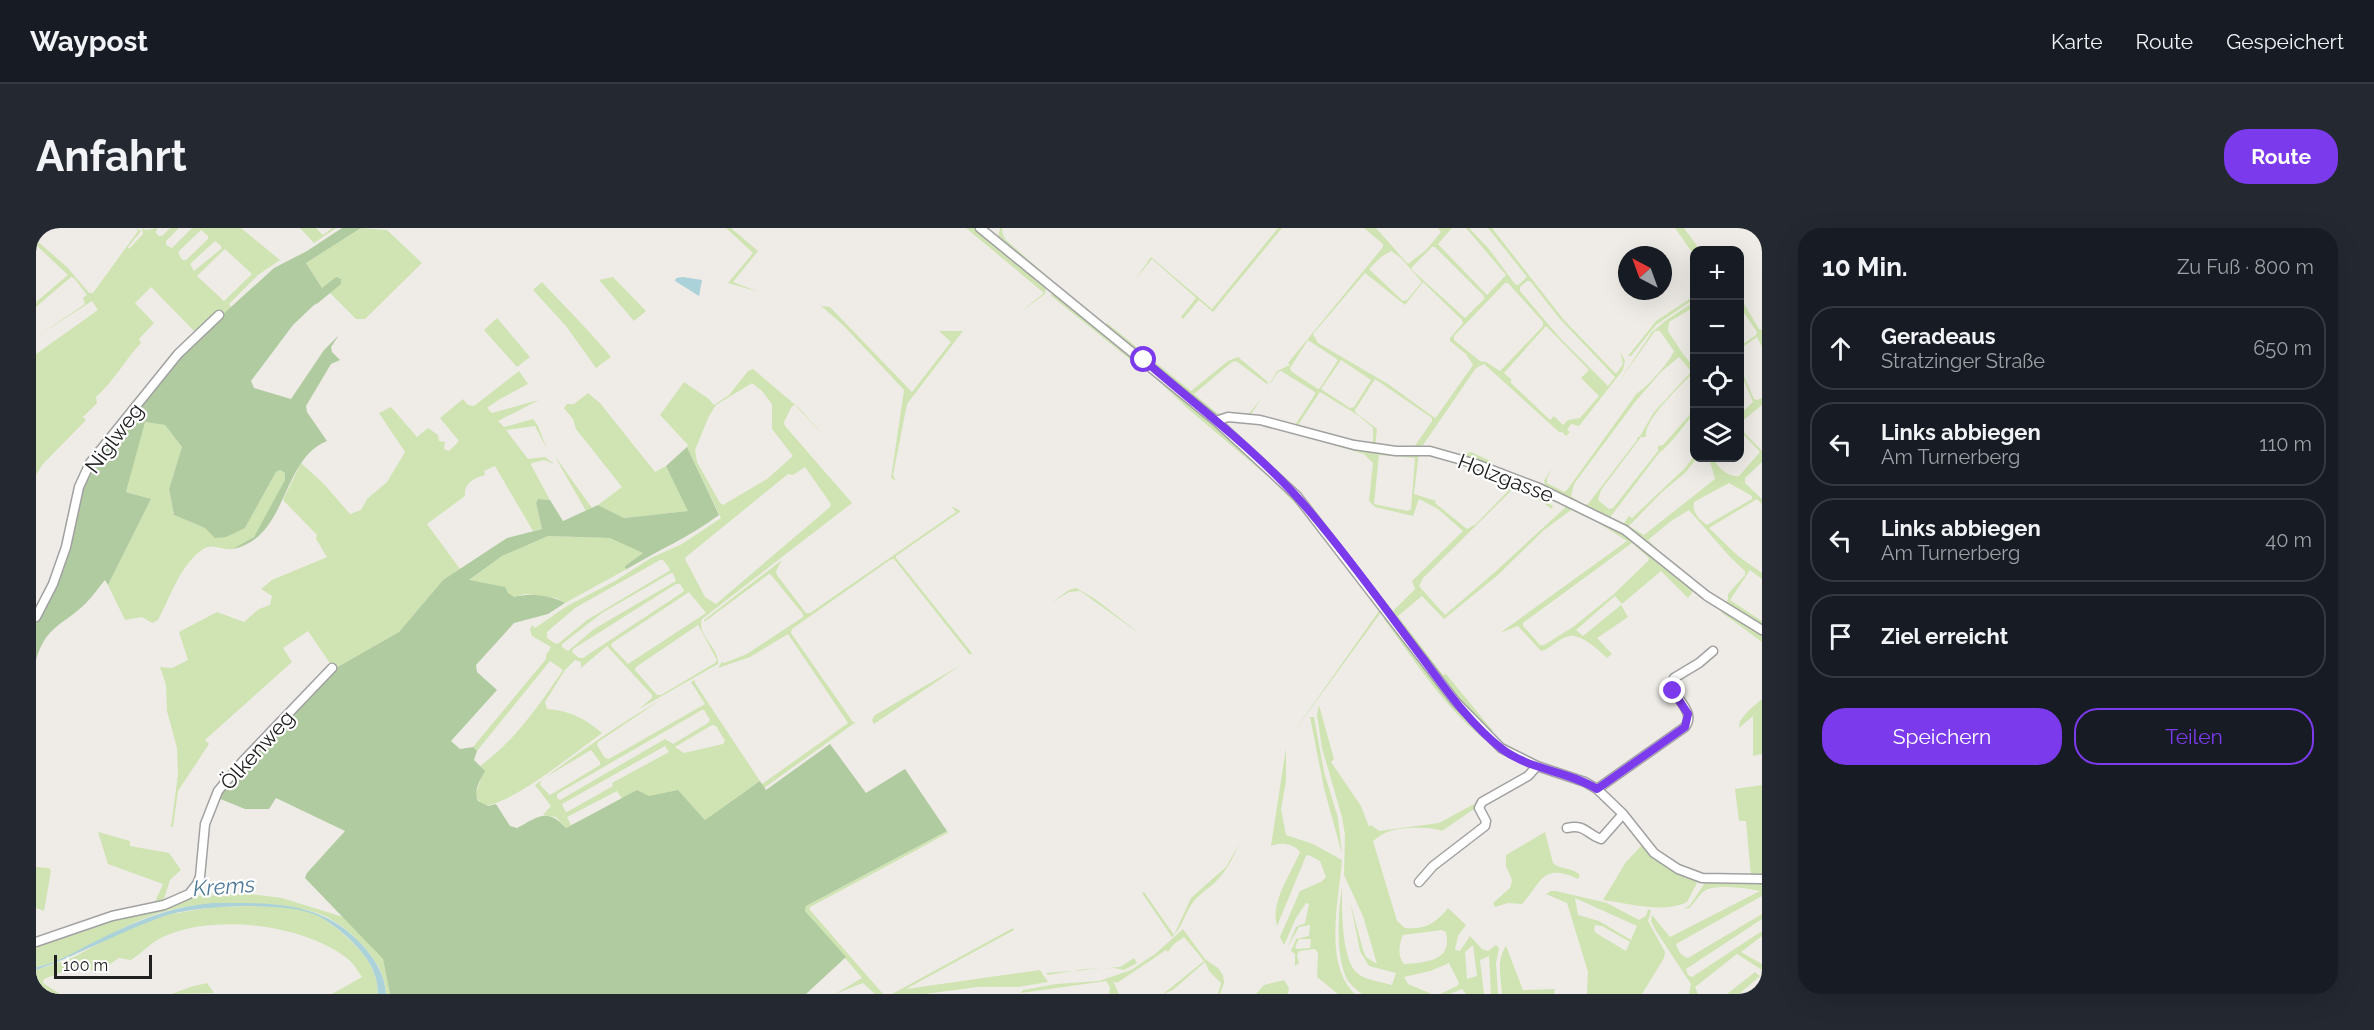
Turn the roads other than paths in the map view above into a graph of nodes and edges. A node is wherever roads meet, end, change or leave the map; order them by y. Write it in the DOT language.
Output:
graph roads {
  1 [pos="980,228"];
  2 [pos="219,315"];
  3 [pos="1216,421"];
  4 [pos="36,617"];
  5 [pos="1762,630"];
  6 [pos="1713,651"];
  7 [pos="332,668"];
  8 [pos="1537,766"];
  9 [pos="1597,789"];
  10 [pos="1623,814"];
  11 [pos="1567,828"];
  12 [pos="1762,879"];
  13 [pos="1419,882"];
  14 [pos="36,942"];
  1 -- 3 [label="street"];
  2 -- 4 [label="street, Niglweg"];
  3 -- 5 [label="street, Holzgasse"];
  3 -- 8 [label="street"];
  6 -- 9 [label="street"];
  7 -- 14 [label="street, Ölkenweg"];
  8 -- 9 [label="street"];
  8 -- 13 [label="street"];
  9 -- 10 [label="street"];
  10 -- 11 [label="street"];
  10 -- 12 [label="street"];
}
